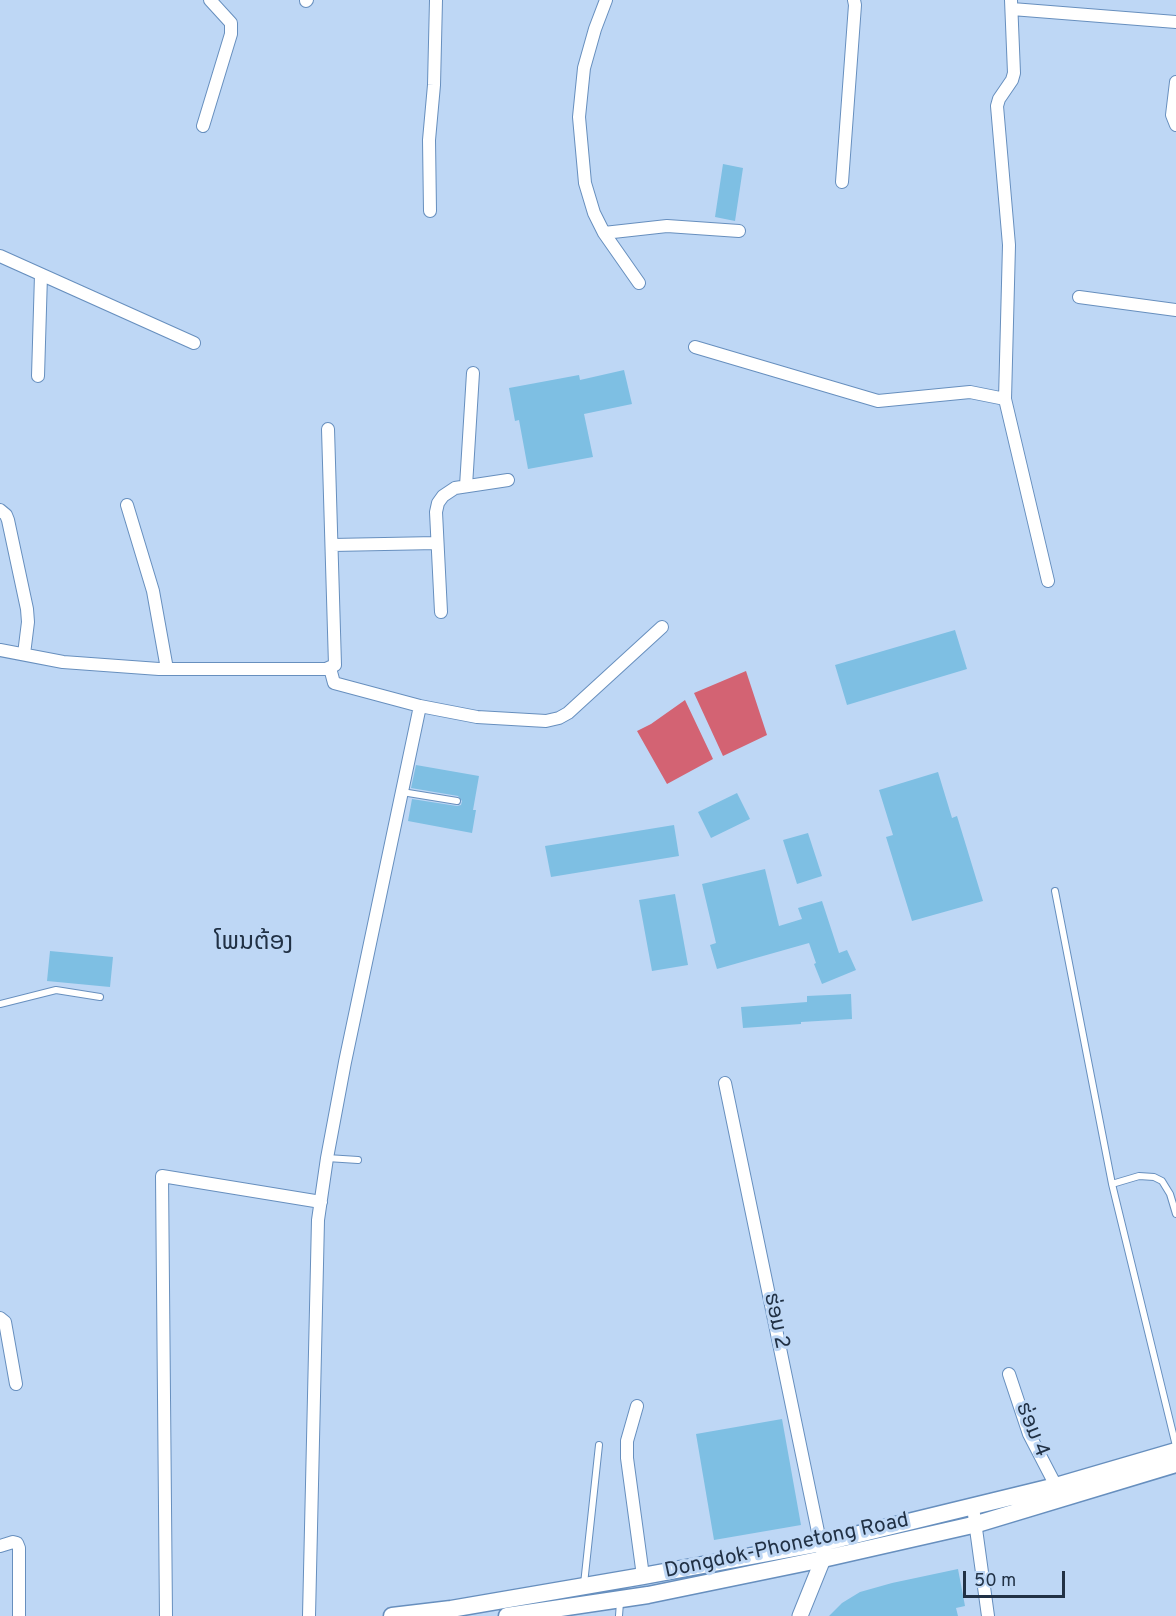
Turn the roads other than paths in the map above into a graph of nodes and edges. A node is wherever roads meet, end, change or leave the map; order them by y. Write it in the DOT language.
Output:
graph roads {
  1 [pos="210,0"];
  2 [pos="436,0"];
  3 [pos="606,0"];
  4 [pos="854,0"];
  5 [pos="1012,5"];
  6 [pos="1176,22"];
  7 [pos="1176,82"];
  8 [pos="1176,125"];
  9 [pos="203,126"];
  10 [pos="842,182"];
  11 [pos="430,211"];
  12 [pos="738,231"];
  13 [pos="604,233"];
  14 [pos="0,256"];
  15 [pos="41,275"];
  16 [pos="639,283"];
  17 [pos="1079,297"];
  18 [pos="1176,310"];
  19 [pos="194,343"];
  20 [pos="695,347"];
  21 [pos="473,373"];
  22 [pos="39,376"];
  23 [pos="1005,399"];
  24 [pos="328,429"];
  25 [pos="508,480"];
  26 [pos="466,486"];
  27 [pos="127,505"];
  28 [pos="0,510"];
  29 [pos="437,543"];
  30 [pos="332,545"];
  31 [pos="1048,580"];
  32 [pos="441,612"];
  33 [pos="662,627"];
  34 [pos="0,650"];
  35 [pos="24,654"];
  36 [pos="330,668"];
  37 [pos="167,669"];
  38 [pos="420,706"];
  39 [pos="402,792"];
  40 [pos="457,801"];
  41 [pos="1055,891"];
  42 [pos="100,997"];
  43 [pos="0,1004"];
  44 [pos="725,1083"];
  45 [pos="327,1158"];
  46 [pos="358,1160"];
  47 [pos="1112,1184"];
  48 [pos="321,1202"];
  49 [pos="1176,1214"];
  50 [pos="0,1318"];
  51 [pos="1010,1374"];
  52 [pos="16,1384"];
  53 [pos="637,1406"];
  54 [pos="600,1445"];
  55 [pos="1176,1446"];
  56 [pos="1176,1451"];
  57 [pos="1176,1464"];
  58 [pos="1056,1486"];
  59 [pos="973,1507"];
  60 [pos="976,1524"];
  61 [pos="0,1546"];
  62 [pos="822,1551"];
  63 [pos="643,1576"];
  64 [pos="584,1586"];
  65 [pos="620,1608"];
  66 [pos="19,1616"];
  67 [pos="166,1616"];
  68 [pos="309,1616"];
  69 [pos="392,1616"];
  70 [pos="507,1616"];
  71 [pos="800,1616"];
  72 [pos="988,1616"];
  1 -- 9 [label="street"];
  2 -- 11 [label="street"];
  3 -- 13 [label="street"];
  4 -- 10 [label="street"];
  5 -- 6 [label="street"];
  5 -- 23 [label="street"];
  7 -- 8 [label="street"];
  12 -- 13 [label="street"];
  13 -- 16 [label="street"];
  14 -- 15 [label="street"];
  15 -- 19 [label="street"];
  15 -- 22 [label="street"];
  17 -- 18 [label="street"];
  20 -- 23 [label="street"];
  21 -- 26 [label="street"];
  23 -- 31 [label="street"];
  24 -- 30 [label="street"];
  25 -- 26 [label="street"];
  26 -- 29 [label="street"];
  27 -- 37 [label="street"];
  28 -- 35 [label="street"];
  29 -- 30 [label="street"];
  29 -- 32 [label="street"];
  30 -- 36 [label="street"];
  33 -- 38 [label="street"];
  34 -- 35 [label="street"];
  35 -- 37 [label="street"];
  36 -- 37 [label="street"];
  36 -- 38 [label="street"];
  38 -- 39 [label="street"];
  39 -- 40 [label="lane"];
  39 -- 45 [label="street"];
  41 -- 47 [label="lane"];
  42 -- 43 [label="lane"];
  44 -- 62 [label="street, ຮ່ອມ 2"];
  45 -- 46 [label="lane"];
  45 -- 48 [label="street"];
  47 -- 49 [label="lane"];
  47 -- 55 [label="lane"];
  48 -- 67 [label="street"];
  48 -- 68 [label="street"];
  50 -- 52 [label="street"];
  51 -- 58 [label="street, ຮ່ອມ 4"];
  53 -- 63 [label="street"];
  54 -- 64 [label="lane"];
  56 -- 58 [label="main road, Dongdok-Phonetong Road"];
  57 -- 60 [label="main road, Dongdok-Phonetong Road"];
  58 -- 59 [label="main road, Dongdok-Phonetong Road"];
  59 -- 60 [label="street"];
  59 -- 62 [label="main road, Dongdok-Phonetong Road"];
  60 -- 62 [label="main road, Dongdok-Phonetong Road"];
  60 -- 72 [label="street"];
  61 -- 66 [label="street"];
  62 -- 63 [label="main road, Dongdok-Phonetong Road"];
  62 -- 65 [label="main road, Dongdok-Phonetong Road"];
  62 -- 71 [label="street"];
  63 -- 64 [label="main road, Dongdok-Phonetong Road"];
  64 -- 69 [label="main road, Dongdok-Phonetong Road"];
  65 -- 70 [label="main road, Dongdok-Phonetong Road"];
}
